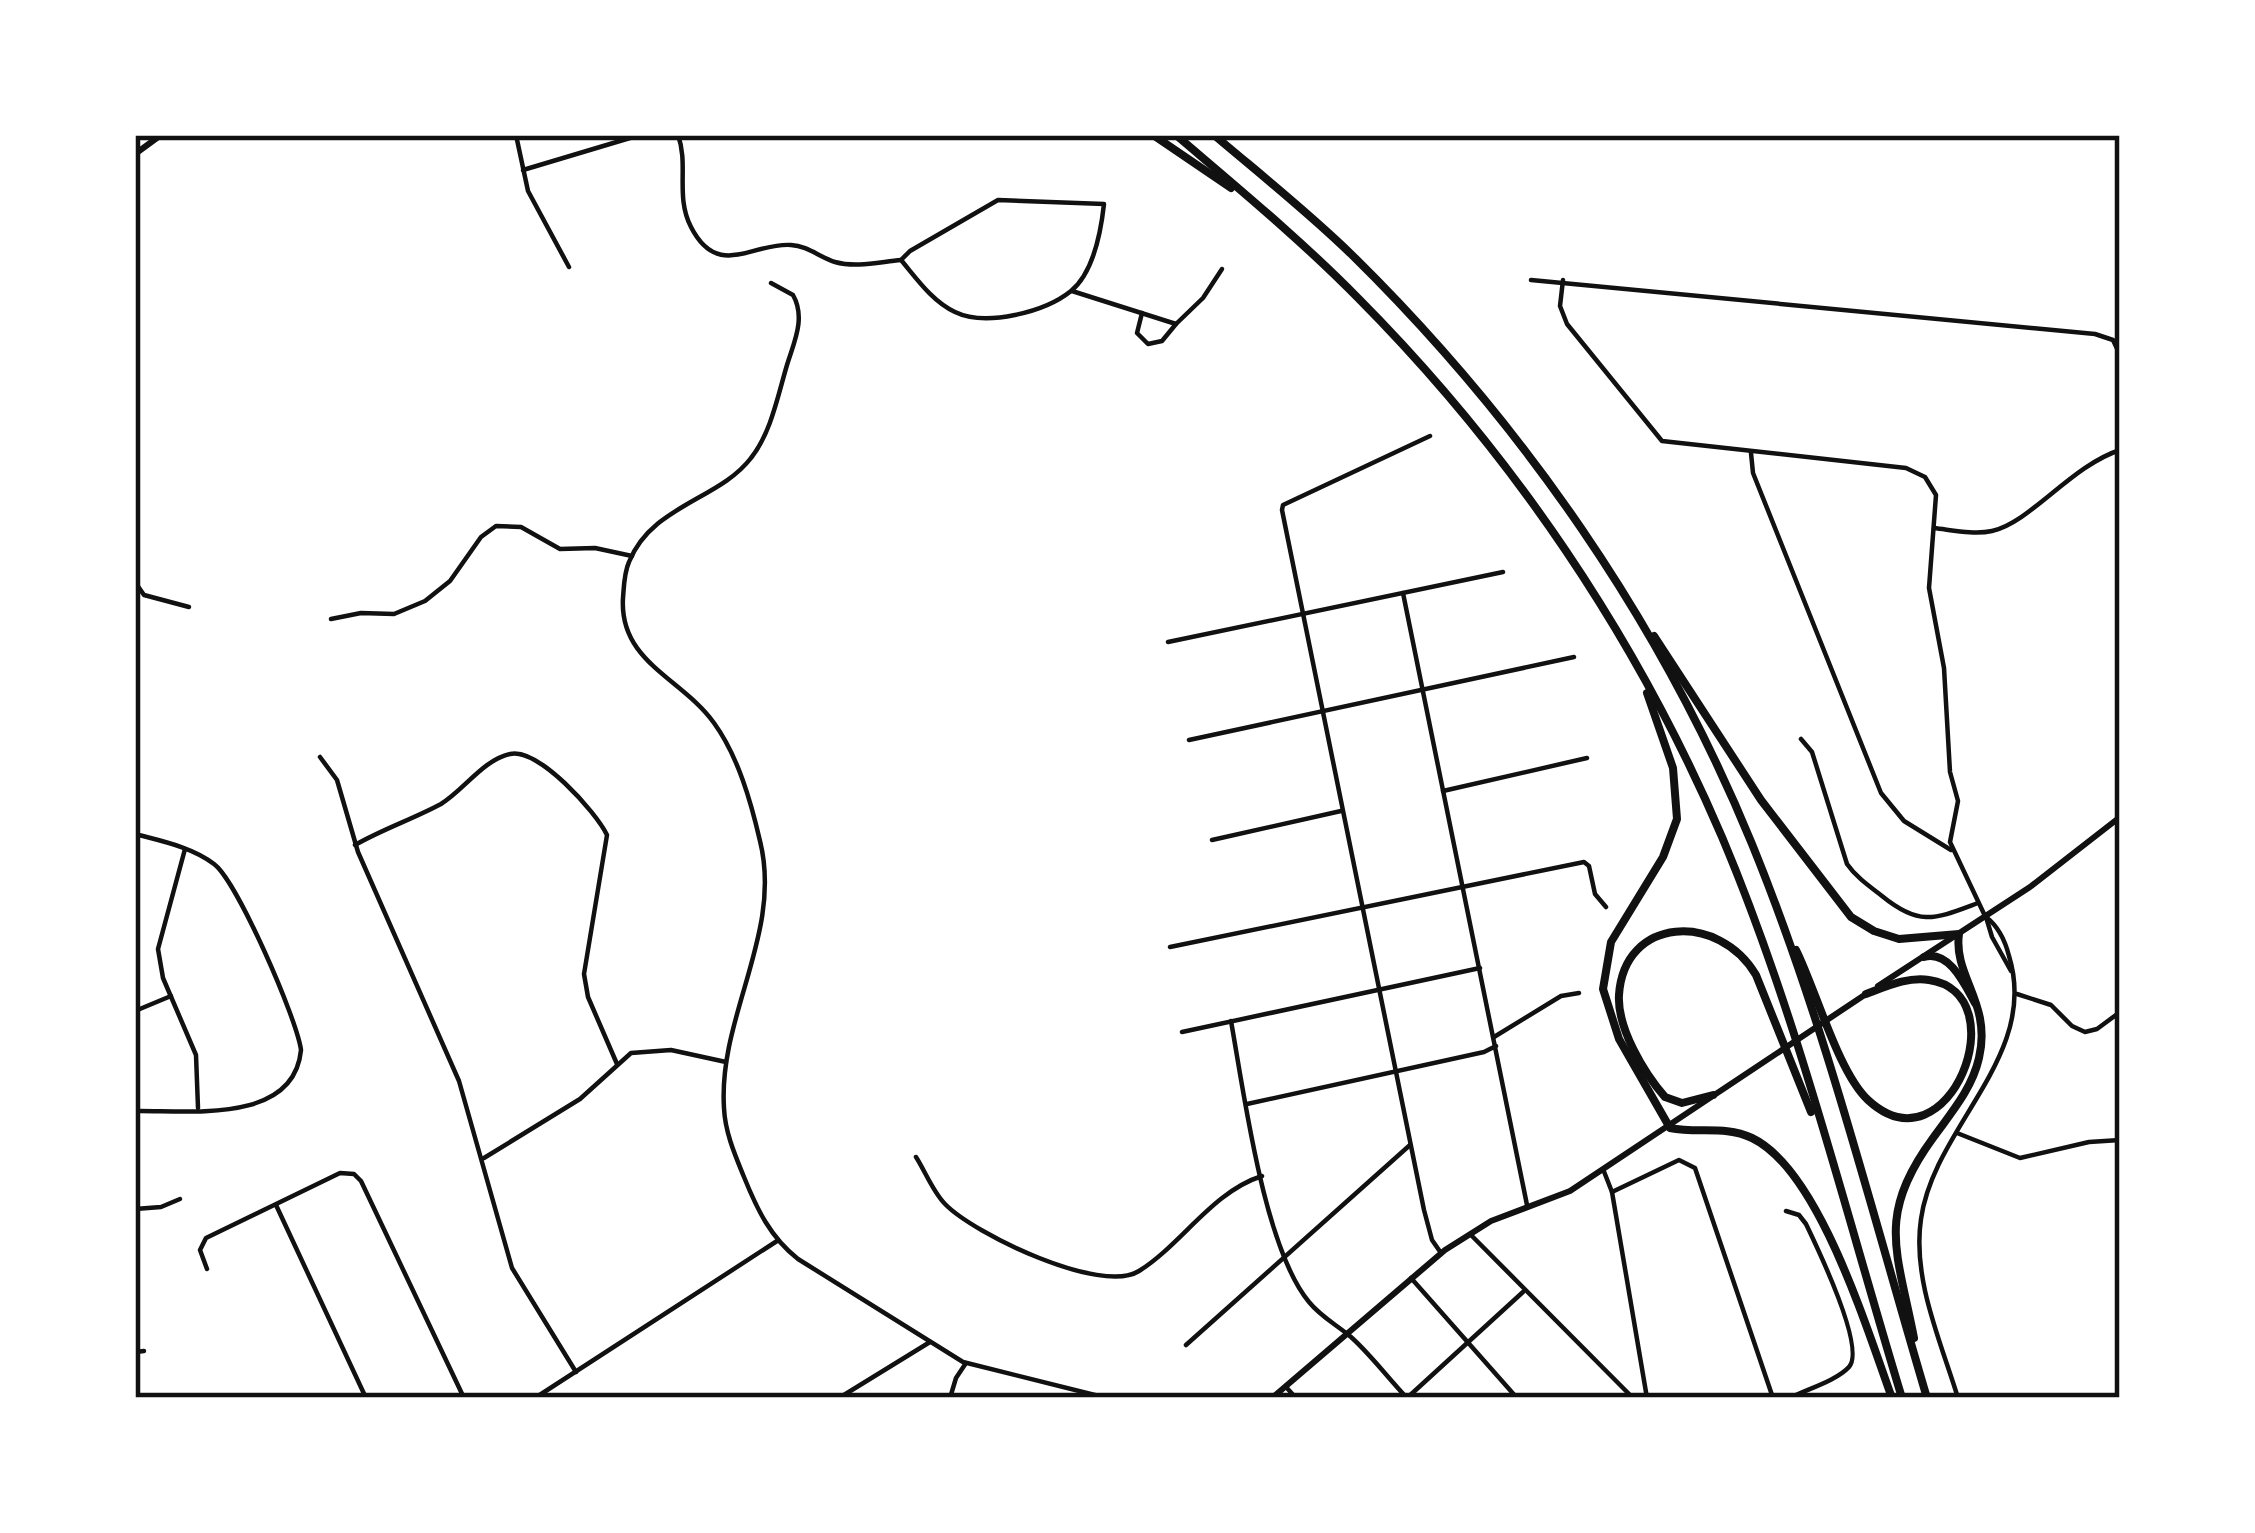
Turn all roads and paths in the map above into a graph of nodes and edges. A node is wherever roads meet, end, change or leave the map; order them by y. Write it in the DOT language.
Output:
graph roads {
  1 [pos="161,135"];
  2 [pos="516,135"];
  3 [pos="640,135"];
  4 [pos="679,135"];
  5 [pos="1153,135"];
  6 [pos="1176,135"];
  7 [pos="1218,135"];
  8 [pos="135,154"];
  9 [pos="523,170"];
  10 [pos="1252,200"];
  11 [pos="901,260"];
  12 [pos="569,267"];
  13 [pos="1222,269"];
  14 [pos="1531,280"];
  15 [pos="1563,280"];
  16 [pos="771,283"];
  17 [pos="1072,291"];
  18 [pos="1142,313"];
  19 [pos="1176,324"];
  20 [pos="2120,355"];
  21 [pos="1430,436"];
  22 [pos="2120,450"];
  23 [pos="1751,454"];
  24 [pos="1934,528"];
  25 [pos="632,556"];
  26 [pos="1503,572"];
  27 [pos="135,582"];
  28 [pos="1403,593"];
  29 [pos="1625,596"];
  30 [pos="189,607"];
  31 [pos="1302,613"];
  32 [pos="331,619"];
  33 [pos="1168,642"];
  34 [pos="1574,657"];
  35 [pos="1636,664"];
  36 [pos="1423,692"];
  37 [pos="1322,712"];
  38 [pos="1801,739"];
  39 [pos="1189,740"];
  40 [pos="320,757"];
  41 [pos="1587,758"];
  42 [pos="1443,791"];
  43 [pos="1343,810"];
  44 [pos="2120,817"];
  45 [pos="135,833"];
  46 [pos="1212,840"];
  47 [pos="355,845"];
  48 [pos="185,849"];
  49 [pos="1952,850"];
  50 [pos="1463,889"];
  51 [pos="1978,903"];
  52 [pos="1606,907"];
  53 [pos="1365,910"];
  54 [pos="1986,917"];
  55 [pos="1782,923"];
  56 [pos="1959,934"];
  57 [pos="1170,947"];
  58 [pos="1924,957"];
  59 [pos="1480,968"];
  60 [pos="1381,989"];
  61 [pos="1579,993"];
  62 [pos="1866,994"];
  63 [pos="2017,994"];
  64 [pos="171,996"];
  65 [pos="135,1011"];
  66 [pos="2120,1012"];
  67 [pos="1981,1015"];
  68 [pos="1231,1021"];
  69 [pos="1183,1032"];
  70 [pos="1494,1037"];
  71 [pos="1496,1046"];
  72 [pos="726,1062"];
  73 [pos="617,1064"];
  74 [pos="1397,1071"];
  75 [pos="1713,1095"];
  76 [pos="1246,1104"];
  77 [pos="198,1110"];
  78 [pos="135,1111"];
  79 [pos="1666,1125"];
  80 [pos="1957,1132"];
  81 [pos="2120,1140"];
  82 [pos="1410,1145"];
  83 [pos="1829,1155"];
  84 [pos="916,1157"];
  85 [pos="484,1158"];
  86 [pos="1603,1169"];
  87 [pos="1262,1176"];
  88 [pos="1612,1192"];
  89 [pos="180,1199"];
  90 [pos="276,1205"];
  91 [pos="1528,1207"];
  92 [pos="135,1209"];
  93 [pos="1786,1211"];
  94 [pos="1470,1234"];
  95 [pos="777,1241"];
  96 [pos="1441,1253"];
  97 [pos="1284,1260"];
  98 [pos="207,1269"];
  99 [pos="1412,1278"];
  100 [pos="1524,1291"];
  101 [pos="1348,1334"];
  102 [pos="930,1342"];
  103 [pos="1467,1344"];
  104 [pos="1186,1345"];
  105 [pos="144,1351"];
  106 [pos="135,1352"];
  107 [pos="966,1364"];
  108 [pos="576,1372"];
  109 [pos="1923,1383"];
  110 [pos="1286,1387"];
  111 [pos="366,1398"];
  112 [pos="464,1398"];
  113 [pos="535,1398"];
  114 [pos="839,1398"];
  115 [pos="950,1398"];
  116 [pos="1107,1398"];
  117 [pos="1272,1398"];
  118 [pos="1296,1398"];
  119 [pos="1407,1398"];
  120 [pos="1517,1398"];
  121 [pos="1633,1398"];
  122 [pos="1647,1398"];
  123 [pos="1773,1398"];
  124 [pos="1790,1398"];
  125 [pos="1892,1398"];
  126 [pos="1902,1398"];
  127 [pos="1927,1398"];
  128 [pos="1958,1398"];
  1 -- 8 [label="main road"];
  2 -- 9 [label="street"];
  3 -- 9 [label="street"];
  4 -- 11 [label="street"];
  5 -- 10 [label="highway"];
  6 -- 10 [label="highway"];
  7 -- 29 [label="highway"];
  9 -- 12 [label="street"];
  10 -- 35 [label="highway"];
  11 -- 17 [label="street"];
  11 -- 17 [label="street"];
  13 -- 19 [label="street"];
  14 -- 15 [label="street"];
  15 -- 20 [label="street"];
  15 -- 23 [label="street"];
  16 -- 25 [label="street"];
  17 -- 18 [label="street"];
  18 -- 19 [label="street"];
  18 -- 19 [label="street"];
  21 -- 31 [label="street"];
  22 -- 24 [label="street"];
  23 -- 24 [label="street"];
  23 -- 49 [label="street"];
  24 -- 49 [label="street"];
  25 -- 32 [label="street"];
  25 -- 72 [label="street"];
  26 -- 28 [label="street"];
  27 -- 30 [label="street"];
  28 -- 31 [label="street"];
  28 -- 36 [label="street"];
  29 -- 55 [label="highway"];
  29 -- 56 [label="highway"];
  31 -- 33 [label="street"];
  31 -- 37 [label="street"];
  34 -- 36 [label="street"];
  35 -- 79 [label="highway"];
  35 -- 83 [label="highway"];
  36 -- 37 [label="street"];
  36 -- 42 [label="street"];
  37 -- 39 [label="street"];
  37 -- 43 [label="street"];
  38 -- 51 [label="street"];
  40 -- 47 [label="street"];
  41 -- 42 [label="street"];
  42 -- 50 [label="street"];
  43 -- 46 [label="street"];
  43 -- 53 [label="street"];
  44 -- 54 [label="main road"];
  45 -- 48 [label="street"];
  47 -- 73 [label="street"];
  47 -- 85 [label="street"];
  48 -- 64 [label="street"];
  48 -- 77 [label="street"];
  49 -- 51 [label="street"];
  50 -- 52 [label="street"];
  50 -- 53 [label="street"];
  50 -- 59 [label="street"];
  51 -- 54 [label="street"];
  53 -- 57 [label="street"];
  53 -- 60 [label="street"];
  54 -- 56 [label="main road"];
  54 -- 63 [label="street"];
  55 -- 62 [label="highway"];
  55 -- 109 [label="highway"];
  56 -- 58 [label="main road"];
  56 -- 67 [label="highway"];
  58 -- 62 [label="main road"];
  58 -- 67 [label="highway"];
  59 -- 60 [label="street"];
  59 -- 70 [label="street"];
  60 -- 68 [label="street"];
  60 -- 74 [label="street"];
  61 -- 70 [label="street"];
  62 -- 75 [label="main road"];
  63 -- 66 [label="street"];
  63 -- 80 [label="street"];
  64 -- 65 [label="street"];
  64 -- 77 [label="street"];
  67 -- 109 [label="highway"];
  68 -- 69 [label="street"];
  68 -- 76 [label="street"];
  70 -- 71 [label="street"];
  71 -- 74 [label="street"];
  71 -- 91 [label="street"];
  72 -- 73 [label="street"];
  72 -- 95 [label="street"];
  73 -- 85 [label="street"];
  74 -- 76 [label="street"];
  74 -- 82 [label="street"];
  75 -- 79 [label="main road"];
  75 -- 83 [label="highway"];
  76 -- 87 [label="street"];
  77 -- 78 [label="street"];
  79 -- 86 [label="main road"];
  79 -- 125 [label="highway"];
  80 -- 81 [label="street"];
  80 -- 128 [label="street"];
  82 -- 96 [label="street"];
  82 -- 97 [label="street"];
  83 -- 126 [label="highway"];
  84 -- 87 [label="street"];
  85 -- 108 [label="street"];
  86 -- 88 [label="street"];
  86 -- 91 [label="main road"];
  87 -- 97 [label="street"];
  88 -- 122 [label="street"];
  88 -- 123 [label="street"];
  89 -- 92 [label="street"];
  90 -- 98 [label="street"];
  90 -- 111 [label="street"];
  90 -- 112 [label="street"];
  91 -- 94 [label="main road"];
  93 -- 124 [label="street"];
  94 -- 96 [label="main road"];
  94 -- 100 [label="street"];
  95 -- 102 [label="street"];
  95 -- 108 [label="street"];
  96 -- 99 [label="main road"];
  97 -- 101 [label="street"];
  97 -- 104 [label="street"];
  99 -- 101 [label="main road"];
  99 -- 103 [label="street"];
  100 -- 103 [label="street"];
  100 -- 121 [label="street"];
  101 -- 110 [label="main road"];
  101 -- 119 [label="street"];
  102 -- 107 [label="street"];
  102 -- 114 [label="street"];
  103 -- 119 [label="street"];
  103 -- 120 [label="street"];
  105 -- 106 [label="street"];
  107 -- 115 [label="street"];
  107 -- 116 [label="street"];
  108 -- 113 [label="street"];
  109 -- 127 [label="highway"];
  110 -- 117 [label="main road"];
  110 -- 118 [label="street"];
}
